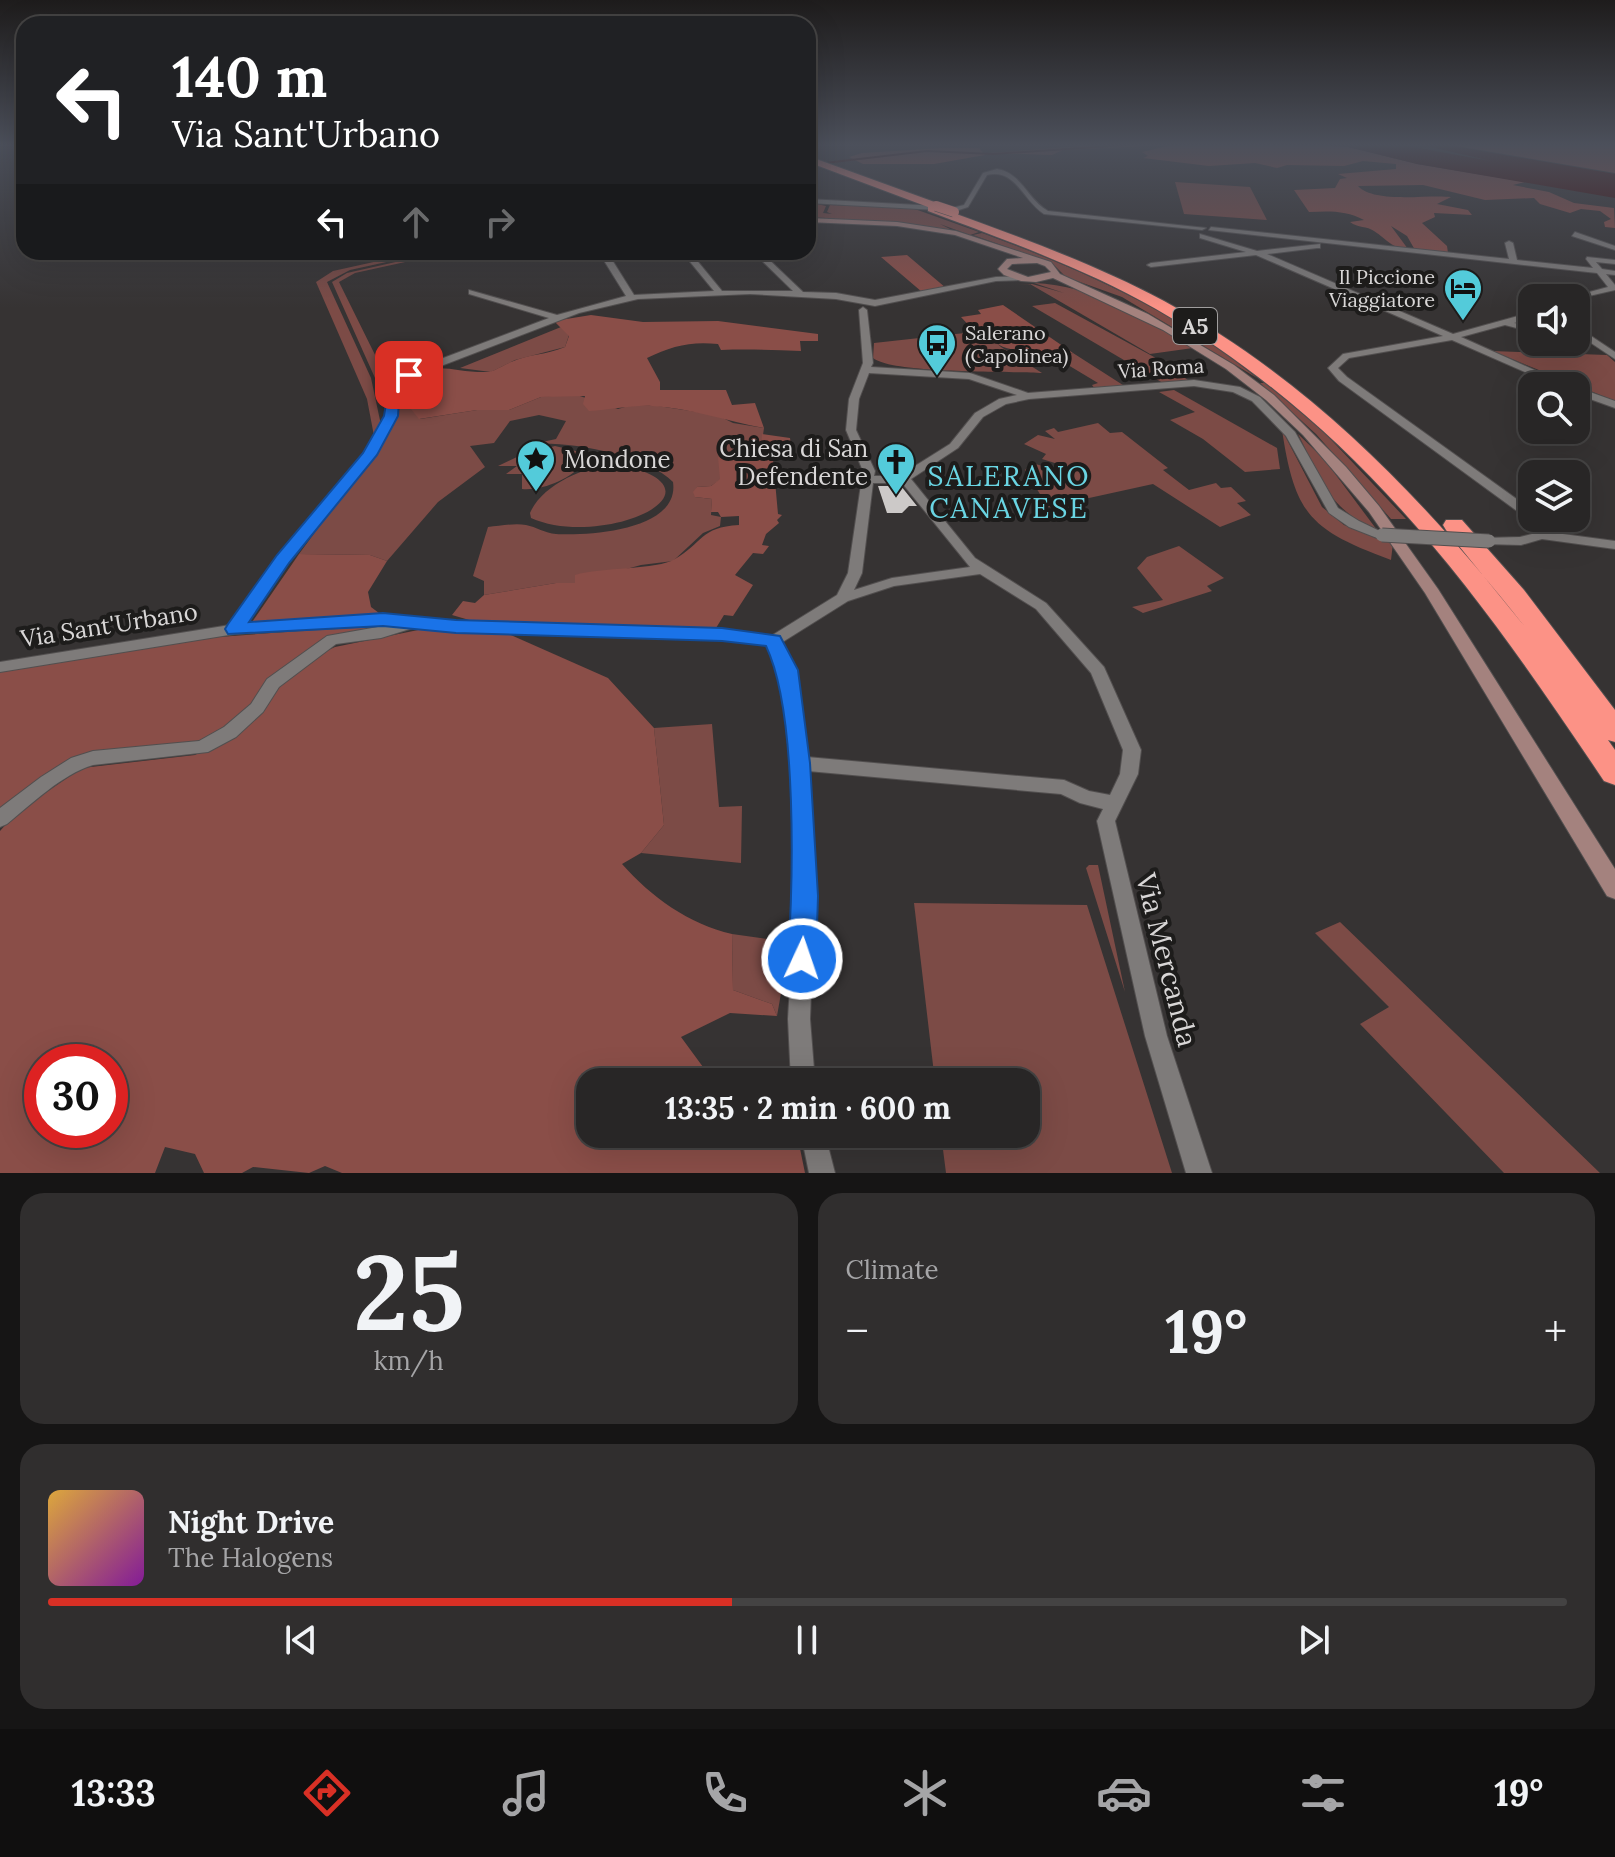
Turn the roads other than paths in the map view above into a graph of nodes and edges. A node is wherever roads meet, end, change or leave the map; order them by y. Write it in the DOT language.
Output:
graph roads {
  1 [pos="908,199"];
  2 [pos="908,199"];
  3 [pos="970,199"];
  4 [pos="1028,199"];
  5 [pos="816,201"];
  6 [pos="928,206"];
  7 [pos="816,220"];
  8 [pos="1165,224"];
  9 [pos="1211,232"];
  10 [pos="1575,234"];
  11 [pos="1338,243"];
  12 [pos="1509,243"];
  13 [pos="1228,244"];
  14 [pos="1615,248"];
  15 [pos="1006,250"];
  16 [pos="1260,254"];
  17 [pos="608,260"];
  18 [pos="693,260"];
  19 [pos="765,260"];
  20 [pos="1010,261"];
  21 [pos="1036,261"];
  22 [pos="1514,262"];
  23 [pos="1615,262"];
  24 [pos="1151,265"];
  25 [pos="1002,270"];
  26 [pos="1615,273"];
  27 [pos="1054,275"];
  28 [pos="1602,275"];
  29 [pos="1022,278"];
  30 [pos="1036,279"];
  31 [pos="978,283"];
  32 [pos="1085,287"];
  33 [pos="1614,288"];
  34 [pos="472,292"];
  35 [pos="719,292"];
  36 [pos="1590,293"];
  37 [pos="801,295"];
  38 [pos="631,297"];
  39 [pos="854,302"];
  40 [pos="875,303"];
  41 [pos="863,310"];
  42 [pos="558,318"];
  43 [pos="1518,320"];
  44 [pos="1507,324"];
  45 [pos="1518,326"];
  46 [pos="1449,338"];
  47 [pos="1590,339"];
  48 [pos="1615,356"];
  49 [pos="868,366"];
  50 [pos="1531,372"];
  51 [pos="1002,395"];
  52 [pos="1590,395"];
  53 [pos="1615,405"];
  54 [pos="904,478"];
  55 [pos="868,479"];
  56 [pos="1518,506"];
  57 [pos="1542,535"];
  58 [pos="1615,545"];
  59 [pos="983,569"];
  60 [pos="843,598"];
  61 [pos="417,622"];
  62 [pos="235,629"];
  63 [pos="773,641"];
  64 [pos="0,667"];
  65 [pos="1615,731"];
  66 [pos="799,763"];
  67 [pos="1615,773"];
  68 [pos="1113,803"];
  69 [pos="0,819"];
  70 [pos="1615,889"];
  71 [pos="802,1068"];
  72 [pos="816,1148"];
  73 [pos="822,1173"];
  74 [pos="1199,1173"];
  1 -- 6 [label="highway, A5"];
  2 -- 6 [label="highway, A5"];
  3 -- 5 [label="street"];
  4 -- 8 [label="street"];
  6 -- 65 [label="highway, A5, bridge"];
  6 -- 67 [label="highway, A5"];
  7 -- 15 [label="main road"];
  8 -- 9 [label="street"];
  8 -- 9 [label="street"];
  9 -- 11 [label="street"];
  9 -- 13 [label="street"];
  9 -- 13 [label="street"];
  10 -- 14 [label="street"];
  11 -- 16 [label="street"];
  11 -- 22 [label="street"];
  12 -- 22 [label="street"];
  13 -- 16 [label="street"];
  15 -- 20 [label="main road"];
  15 -- 21 [label="main road"];
  16 -- 24 [label="street"];
  16 -- 46 [label="street"];
  17 -- 38 [label="street"];
  18 -- 35 [label="street"];
  19 -- 37 [label="street"];
  20 -- 21 [label="main road"];
  20 -- 25 [label="main road"];
  21 -- 27 [label="main road"];
  22 -- 28 [label="street"];
  23 -- 28 [label="street"];
  25 -- 29 [label="main road"];
  25 -- 31 [label="street"];
  26 -- 28 [label="street"];
  27 -- 30 [label="main road"];
  27 -- 32 [label="main road"];
  28 -- 33 [label="street"];
  29 -- 30 [label="main road"];
  29 -- 31 [label="street"];
  30 -- 32 [label="main road"];
  31 -- 40 [label="street"];
  32 -- 70 [label="main road"];
  33 -- 36 [label="street"];
  34 -- 42 [label="street"];
  35 -- 37 [label="street"];
  35 -- 38 [label="street"];
  37 -- 39 [label="street"];
  38 -- 42 [label="street"];
  39 -- 40 [label="street"];
  39 -- 41 [label="street"];
  40 -- 41 [label="street"];
  41 -- 49 [label="street"];
  42 -- 62 [label="street"];
  43 -- 44 [label="street"];
  44 -- 45 [label="street"];
  44 -- 46 [label="street"];
  46 -- 50 [label="street"];
  46 -- 56 [label="street"];
  47 -- 48 [label="street"];
  49 -- 51 [label="street"];
  49 -- 55 [label="street"];
  51 -- 54 [label="street, Via Roma"];
  51 -- 57 [label="street, Via Roma, bridge"];
  52 -- 53 [label="street"];
  54 -- 55 [label="street"];
  54 -- 59 [label="street"];
  55 -- 60 [label="street"];
  57 -- 58 [label="street"];
  59 -- 60 [label="street"];
  59 -- 68 [label="street, Via Mercanda"];
  60 -- 63 [label="street"];
  61 -- 62 [label="street, Via Sant'Urbano"];
  61 -- 63 [label="street, Via Sant'Urbano"];
  61 -- 69 [label="street, Via Sant'Urbano"];
  62 -- 64 [label="street, Via Sant'Urbano"];
  63 -- 66 [label="street"];
  66 -- 68 [label="street"];
  66 -- 71 [label="street"];
  68 -- 74 [label="street, Via Mercanda"];
  72 -- 73 [label="street"];
}
